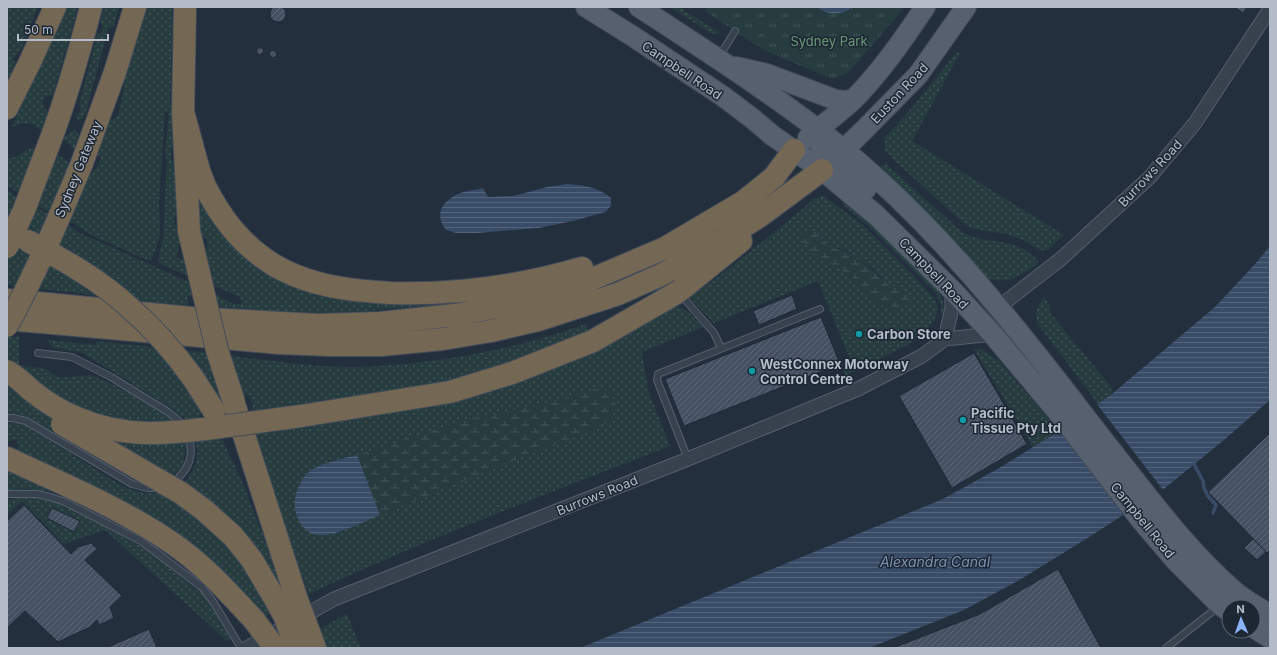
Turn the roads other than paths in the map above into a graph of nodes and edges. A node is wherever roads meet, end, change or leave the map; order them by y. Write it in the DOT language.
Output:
graph roads {
  1 [pos="56,7"];
  2 [pos="91,7"];
  3 [pos="135,7"];
  4 [pos="185,7"];
  5 [pos="586,7"];
  6 [pos="639,7"];
  7 [pos="925,7"];
  8 [pos="966,7"];
  9 [pos="1270,9"];
  10 [pos="735,31"];
  11 [pos="723,62"];
  12 [pos="853,100"];
  13 [pos="7,108"];
  14 [pos="183,112"];
  15 [pos="818,130"];
  16 [pos="794,150"];
  17 [pos="833,160"];
  18 [pos="7,231"];
  19 [pos="7,247"];
  20 [pos="670,283"];
  21 [pos="952,290"];
  22 [pos="7,300"];
  23 [pos="999,307"];
  24 [pos="820,309"];
  25 [pos="7,319"];
  26 [pos="7,326"];
  27 [pos="995,337"];
  28 [pos="945,339"];
  29 [pos="721,348"];
  30 [pos="38,353"];
  31 [pos="7,371"];
  32 [pos="7,381"];
  33 [pos="1068,411"];
  34 [pos="7,418"];
  35 [pos="7,458"];
  36 [pos="688,459"];
  37 [pos="7,494"];
  38 [pos="1235,592"];
  39 [pos="1230,599"];
  40 [pos="287,601"];
  41 [pos="1221,605"];
  42 [pos="1221,610"];
  43 [pos="1270,615"];
  44 [pos="1261,632"];
  45 [pos="1270,638"];
  46 [pos="241,648"];
  47 [pos="247,648"];
  48 [pos="275,648"];
  49 [pos="296,648"];
  50 [pos="315,648"];
  51 [pos="1166,648"];
  1 -- 13 [label="highway"];
  2 -- 19 [label="highway, bridge"];
  3 -- 26 [label="highway, Sydney Gateway, bridge"];
  4 -- 14 [label="highway"];
  5 -- 16 [label="main road, Campbell Road"];
  6 -- 11 [label="main road, Campbell Road"];
  7 -- 12 [label="main road"];
  8 -- 17 [label="main road, Euston Road"];
  9 -- 23 [label="street, Burrows Road"];
  10 -- 11 [label="lane"];
  11 -- 12 [label="main road"];
  11 -- 15 [label="main road, Campbell Road"];
  12 -- 15 [label="main road"];
  14 -- 16 [label="highway"];
  14 -- 40 [label="highway, bridge"];
  15 -- 16 [label="main road"];
  15 -- 17 [label="main road, Campbell Road"];
  16 -- 17 [label="main road, Campbell Road"];
  16 -- 22 [label="highway"];
  17 -- 20 [label="highway"];
  17 -- 21 [label="main road, Campbell Road"];
  17 -- 23 [label="main road, Campbell Road"];
  17 -- 27 [label="main road"];
  18 -- 40 [label="highway, bridge"];
  20 -- 25 [label="highway"];
  20 -- 29 [label="lane"];
  20 -- 31 [label="highway, bridge"];
  21 -- 27 [label="main road, Campbell Road"];
  21 -- 28 [label="street"];
  23 -- 33 [label="main road, Campbell Road"];
  24 -- 29 [label="lane"];
  27 -- 28 [label="street"];
  27 -- 33 [label="main road, Campbell Road"];
  28 -- 36 [label="street, Burrows Road"];
  29 -- 36 [label="lane"];
  30 -- 34 [label="lane"];
  32 -- 40 [label="highway, bridge"];
  33 -- 38 [label="main road, Campbell Road"];
  33 -- 41 [label="main road, Campbell Road"];
  35 -- 48 [label="highway, bridge"];
  36 -- 47 [label="street, Burrows Road"];
  37 -- 46 [label="lane"];
  38 -- 39 [label="street"];
  38 -- 43 [label="main road, Campbell Road"];
  40 -- 49 [label="highway, bridge"];
  40 -- 50 [label="highway, bridge"];
  42 -- 51 [label="lane"];
  44 -- 45 [label="main road"];
}
